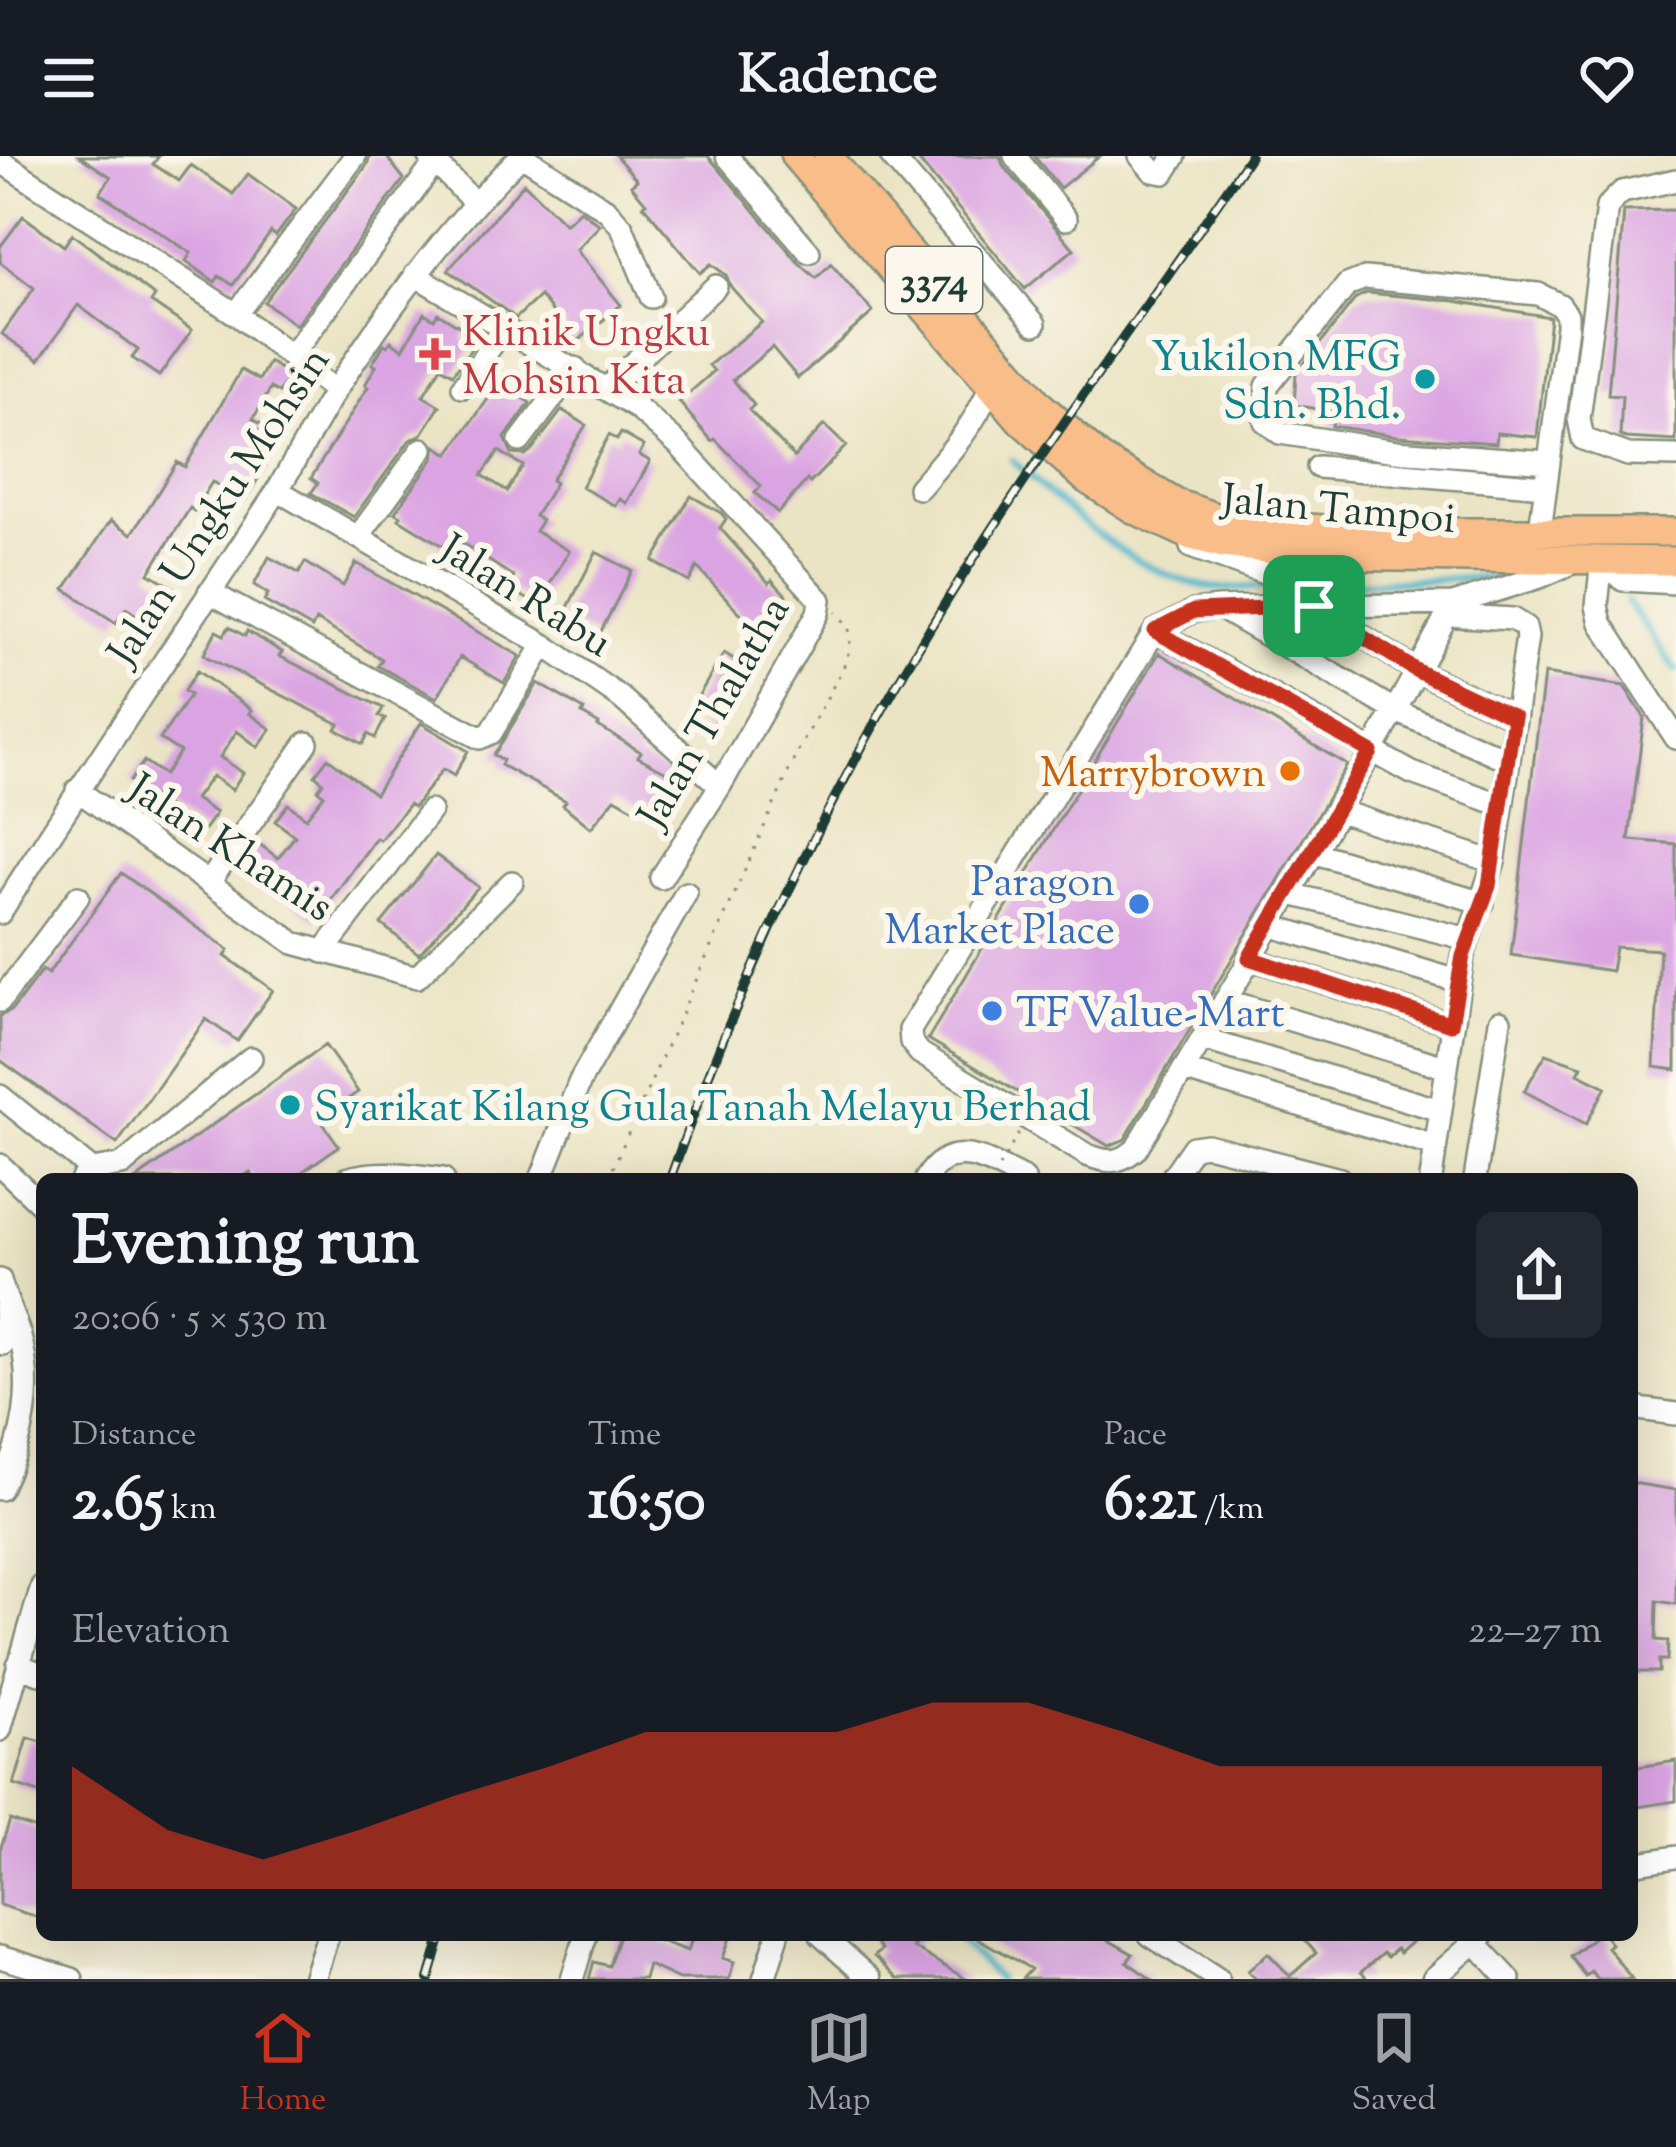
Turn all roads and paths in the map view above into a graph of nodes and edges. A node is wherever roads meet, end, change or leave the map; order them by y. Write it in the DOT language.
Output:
graph roads {
  1 [pos="355,156"];
  2 [pos="522,156"];
  3 [pos="727,156"];
  4 [pos="795,156"];
  5 [pos="828,156"];
  6 [pos="891,156"];
  7 [pos="1015,156"];
  8 [pos="1140,156"];
  9 [pos="1175,156"];
  10 [pos="432,159"];
  11 [pos="0,161"];
  12 [pos="1676,180"];
  13 [pos="473,202"];
  14 [pos="1066,219"];
  15 [pos="809,252"];
  16 [pos="415,275"];
  17 [pos="716,286"];
  18 [pos="651,296"];
  19 [pos="236,314"];
  20 [pos="1035,324"];
  21 [pos="504,327"];
  22 [pos="291,356"];
  23 [pos="575,368"];
  24 [pos="608,387"];
  25 [pos="990,387"];
  26 [pos="463,388"];
  27 [pos="335,392"];
  28 [pos="520,441"];
  29 [pos="422,449"];
  30 [pos="1676,456"];
  31 [pos="1550,462"];
  32 [pos="1318,467"];
  33 [pos="1545,486"];
  34 [pos="919,488"];
  35 [pos="277,490"];
  36 [pos="1153,518"];
  37 [pos="1540,530"];
  38 [pos="1676,532"];
  39 [pos="358,537"];
  40 [pos="1588,561"];
  41 [pos="1676,562"];
  42 [pos="1676,583"];
  43 [pos="209,592"];
  44 [pos="820,600"];
  45 [pos="1308,602"];
  46 [pos="1219,608"];
  47 [pos="1450,609"];
  48 [pos="1155,631"];
  49 [pos="544,645"];
  50 [pos="1417,671"];
  51 [pos="1396,711"];
  52 [pos="1514,717"];
  53 [pos="1676,738"];
  54 [pos="307,743"];
  55 [pos="1371,752"];
  56 [pos="1508,760"];
  57 [pos="720,786"];
  58 [pos="77,790"];
  59 [pos="1502,805"];
  60 [pos="1336,810"];
  61 [pos="430,812"];
  62 [pos="1312,852"];
  63 [pos="1494,862"];
  64 [pos="661,878"];
  65 [pos="210,881"];
  66 [pos="512,882"];
  67 [pos="686,893"];
  68 [pos="1287,893"];
  69 [pos="78,897"];
  70 [pos="1483,903"];
  71 [pos="0,913"];
  72 [pos="1269,925"];
  73 [pos="1468,939"];
  74 [pos="323,952"];
  75 [pos="1249,958"];
  76 [pos="1458,982"];
  77 [pos="0,1000"];
  78 [pos="1225,1000"];
  79 [pos="1499,1021"];
  80 [pos="1451,1024"];
  81 [pos="1202,1039"];
  82 [pos="251,1058"];
  83 [pos="1445,1067"];
  84 [pos="1184,1070"];
  85 [pos="0,1096"];
  86 [pos="1036,1104"];
  87 [pos="1440,1110"];
  88 [pos="1435,1146"];
  89 [pos="999,1167"];
  90 [pos="3,1173"];
  91 [pos="86,1173"];
  92 [pos="91,1173"];
  93 [pos="543,1173"];
  94 [pos="611,1173"];
  95 [pos="930,1173"];
  96 [pos="1012,1173"];
  97 [pos="1175,1173"];
  98 [pos="1317,1173"];
  99 [pos="1432,1173"];
  100 [pos="1475,1173"];
  101 [pos="36,1200"];
  102 [pos="0,1280"];
  103 [pos="6,1305"];
  104 [pos="1,1350"];
  105 [pos="1638,1409"];
  106 [pos="1676,1414"];
  107 [pos="2,1472"];
  108 [pos="36,1606"];
  109 [pos="18,1665"];
  110 [pos="36,1672"];
  111 [pos="0,1730"];
  112 [pos="1676,1857"];
  113 [pos="1638,1863"];
  114 [pos="326,1941"];
  115 [pos="584,1941"];
  116 [pos="776,1941"];
  117 [pos="828,1941"];
  118 [pos="1159,1941"];
  119 [pos="1471,1941"];
  120 [pos="1478,1941"];
  121 [pos="0,1957"];
  122 [pos="72,1979"];
  123 [pos="314,1979"];
  124 [pos="572,1979"];
  125 [pos="764,1979"];
  126 [pos="870,1979"];
  127 [pos="1218,1979"];
  128 [pos="1433,1979"];
  129 [pos="1509,1979"];
  1 -- 19 [label="street"];
  2 -- 13 [label="street, Jalan Ungku Mohsin"];
  2 -- 18 [label="street"];
  3 -- 15 [label="street"];
  4 -- 25 [label="main road, Jalan Tampoi / 3374"];
  5 -- 37 [label="main road, Jalan Tampoi / 3374"];
  6 -- 20 [label="street"];
  7 -- 14 [label="street"];
  8 -- 9 [label="street"];
  10 -- 13 [label="street"];
  10 -- 22 [label="street"];
  11 -- 19 [label="street"];
  12 -- 30 [label="street"];
  13 -- 16 [label="street, Jalan Ungku Mohsin"];
  16 -- 21 [label="street, Jalan Thalatha"];
  16 -- 27 [label="street, Jalan Ungku Mohsin"];
  17 -- 24 [label="street"];
  19 -- 22 [label="street"];
  21 -- 23 [label="street, Jalan Thalatha"];
  21 -- 26 [label="street"];
  22 -- 27 [label="street"];
  23 -- 24 [label="street, Jalan Thalatha"];
  23 -- 28 [label="street"];
  24 -- 44 [label="street, Jalan Thalatha"];
  25 -- 34 [label="street"];
  25 -- 36 [label="main road, Jalan Tampoi / 3374"];
  27 -- 35 [label="street, Jalan Ungku Mohsin"];
  29 -- 39 [label="street"];
  31 -- 31 [label="street"];
  31 -- 33 [label="street"];
  32 -- 33 [label="street"];
  33 -- 37 [label="street"];
  35 -- 39 [label="street, Jalan Rabu"];
  35 -- 43 [label="street, Jalan Ungku Mohsin"];
  36 -- 40 [label="main road, Jalan Tampoi / 3374"];
  36 -- 45 [label="street"];
  37 -- 38 [label="main road, Jalan Tampoi / 3374"];
  39 -- 49 [label="street, Jalan Rabu"];
  40 -- 41 [label="main road, Jalan Tampoi / 3374"];
  40 -- 42 [label="street"];
  40 -- 47 [label="street"];
  40 -- 53 [label="street"];
  43 -- 49 [label="street"];
  43 -- 58 [label="street, Jalan Ungku Mohsin"];
  44 -- 57 [label="street, Jalan Thalatha"];
  44 -- 94 [label="path"];
  45 -- 46 [label="street"];
  45 -- 47 [label="street"];
  45 -- 50 [label="street"];
  46 -- 48 [label="street"];
  46 -- 51 [label="street"];
  47 -- 50 [label="street"];
  47 -- 52 [label="street"];
  48 -- 55 [label="street"];
  48 -- 84 [label="street"];
  49 -- 57 [label="street, Jalan Rabu"];
  50 -- 51 [label="street"];
  50 -- 52 [label="street"];
  51 -- 55 [label="street"];
  51 -- 56 [label="street"];
  52 -- 56 [label="street"];
  54 -- 65 [label="street"];
  55 -- 59 [label="street"];
  55 -- 60 [label="street"];
  56 -- 59 [label="street"];
  57 -- 64 [label="street, Jalan Thalatha"];
  58 -- 65 [label="street, Jalan Khamis"];
  58 -- 71 [label="street, Jalan Ungku Mohsin"];
  59 -- 63 [label="street"];
  60 -- 62 [label="street"];
  60 -- 63 [label="street"];
  61 -- 74 [label="street"];
  62 -- 68 [label="street"];
  62 -- 70 [label="street"];
  63 -- 70 [label="street"];
  65 -- 74 [label="street, Jalan Khamis"];
  66 -- 74 [label="street, Jalan Khamis"];
  67 -- 93 [label="street"];
  68 -- 72 [label="street"];
  68 -- 73 [label="street"];
  69 -- 77 [label="street"];
  70 -- 73 [label="street"];
  72 -- 75 [label="street"];
  72 -- 76 [label="street"];
  73 -- 76 [label="street"];
  75 -- 78 [label="street"];
  75 -- 80 [label="street"];
  76 -- 80 [label="street"];
  78 -- 81 [label="street"];
  78 -- 83 [label="street"];
  79 -- 100 [label="street"];
  80 -- 83 [label="street"];
  81 -- 84 [label="street"];
  81 -- 87 [label="street"];
  82 -- 92 [label="street"];
  83 -- 87 [label="street"];
  84 -- 88 [label="street"];
  85 -- 91 [label="street"];
  86 -- 89 [label="path, bridge"];
  87 -- 88 [label="street"];
  88 -- 99 [label="street"];
  89 -- 95 [label="street"];
  89 -- 96 [label="street"];
  90 -- 101 [label="street"];
  97 -- 98 [label="street"];
  102 -- 103 [label="street"];
  103 -- 104 [label="street"];
  103 -- 107 [label="street"];
  105 -- 106 [label="street"];
  108 -- 109 [label="street"];
  109 -- 110 [label="street"];
  109 -- 111 [label="street"];
  112 -- 113 [label="street"];
  114 -- 123 [label="street"];
  115 -- 124 [label="street"];
  116 -- 125 [label="street"];
  117 -- 126 [label="street"];
  118 -- 127 [label="street"];
  119 -- 128 [label="street"];
  120 -- 129 [label="street"];
  121 -- 122 [label="street"];
}
